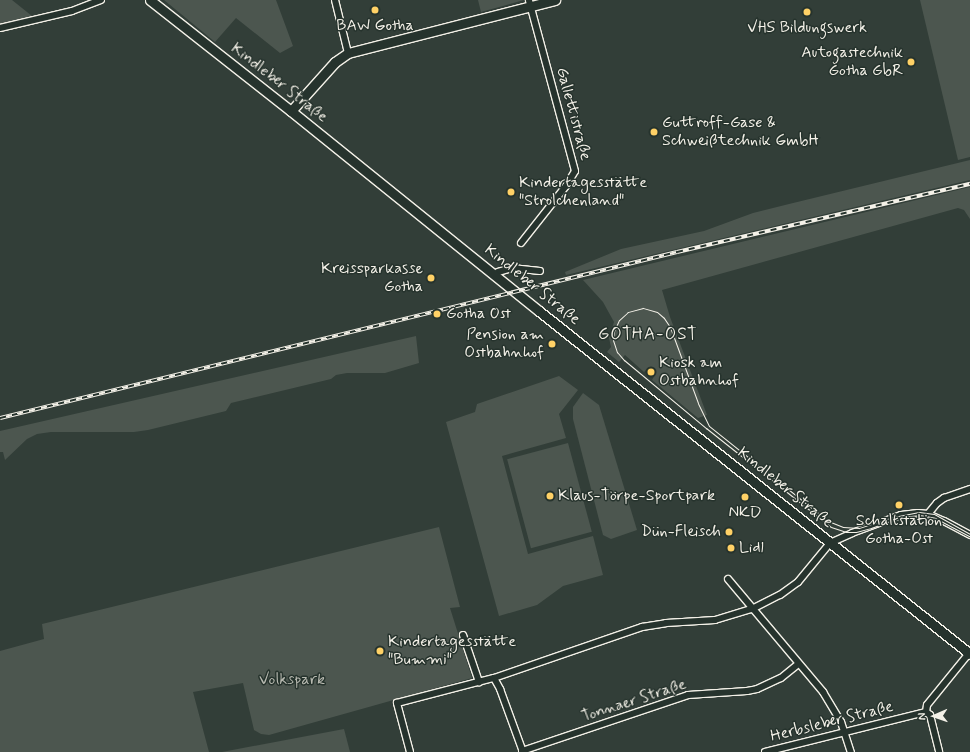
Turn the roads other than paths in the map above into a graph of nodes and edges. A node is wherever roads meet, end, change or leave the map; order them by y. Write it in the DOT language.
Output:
graph roads {
  1 [pos="91,0"];
  2 [pos="100,0"];
  3 [pos="150,0"];
  4 [pos="335,0"];
  5 [pos="555,0"];
  6 [pos="530,3"];
  7 [pos="84,6"];
  8 [pos="0,28"];
  9 [pos="348,53"];
  10 [pos="291,111"];
  11 [pos="521,243"];
  12 [pos="540,270"];
  13 [pos="498,272"];
  14 [pos="970,489"];
  15 [pos="928,514"];
  16 [pos="970,535"];
  17 [pos="830,544"];
  18 [pos="728,579"];
  19 [pos="752,609"];
  20 [pos="463,635"];
  21 [pos="970,653"];
  22 [pos="798,664"];
  23 [pos="494,678"];
  24 [pos="479,682"];
  25 [pos="926,712"];
  26 [pos="845,732"];
  27 [pos="410,752"];
  28 [pos="522,752"];
  29 [pos="765,752"];
  30 [pos="851,752"];
  31 [pos="939,752"];
  1 -- 7 [label="street"];
  2 -- 7 [label="street"];
  3 -- 10 [label="main road, Kindleber Straße"];
  4 -- 9 [label="street"];
  5 -- 6 [label="main road"];
  6 -- 9 [label="main road"];
  6 -- 11 [label="street, Gallettistraße"];
  7 -- 8 [label="street"];
  9 -- 10 [label="main road"];
  10 -- 17 [label="main road, Kindleber Straße"];
  12 -- 13 [label="street"];
  14 -- 15 [label="street"];
  15 -- 16 [label="street"];
  15 -- 17 [label="street"];
  17 -- 19 [label="street"];
  17 -- 21 [label="main road, Kindleber Straße"];
  18 -- 19 [label="street"];
  19 -- 22 [label="street"];
  19 -- 23 [label="street"];
  20 -- 24 [label="street"];
  21 -- 25 [label="street"];
  22 -- 26 [label="street"];
  22 -- 28 [label="street, Tonnaer Straße"];
  23 -- 24 [label="street"];
  23 -- 28 [label="street"];
  24 -- 27 [label="street"];
  25 -- 26 [label="street, Herbsleber Straße"];
  25 -- 31 [label="street"];
  26 -- 29 [label="street, Herbsleber Straße"];
  26 -- 30 [label="street"];
}
